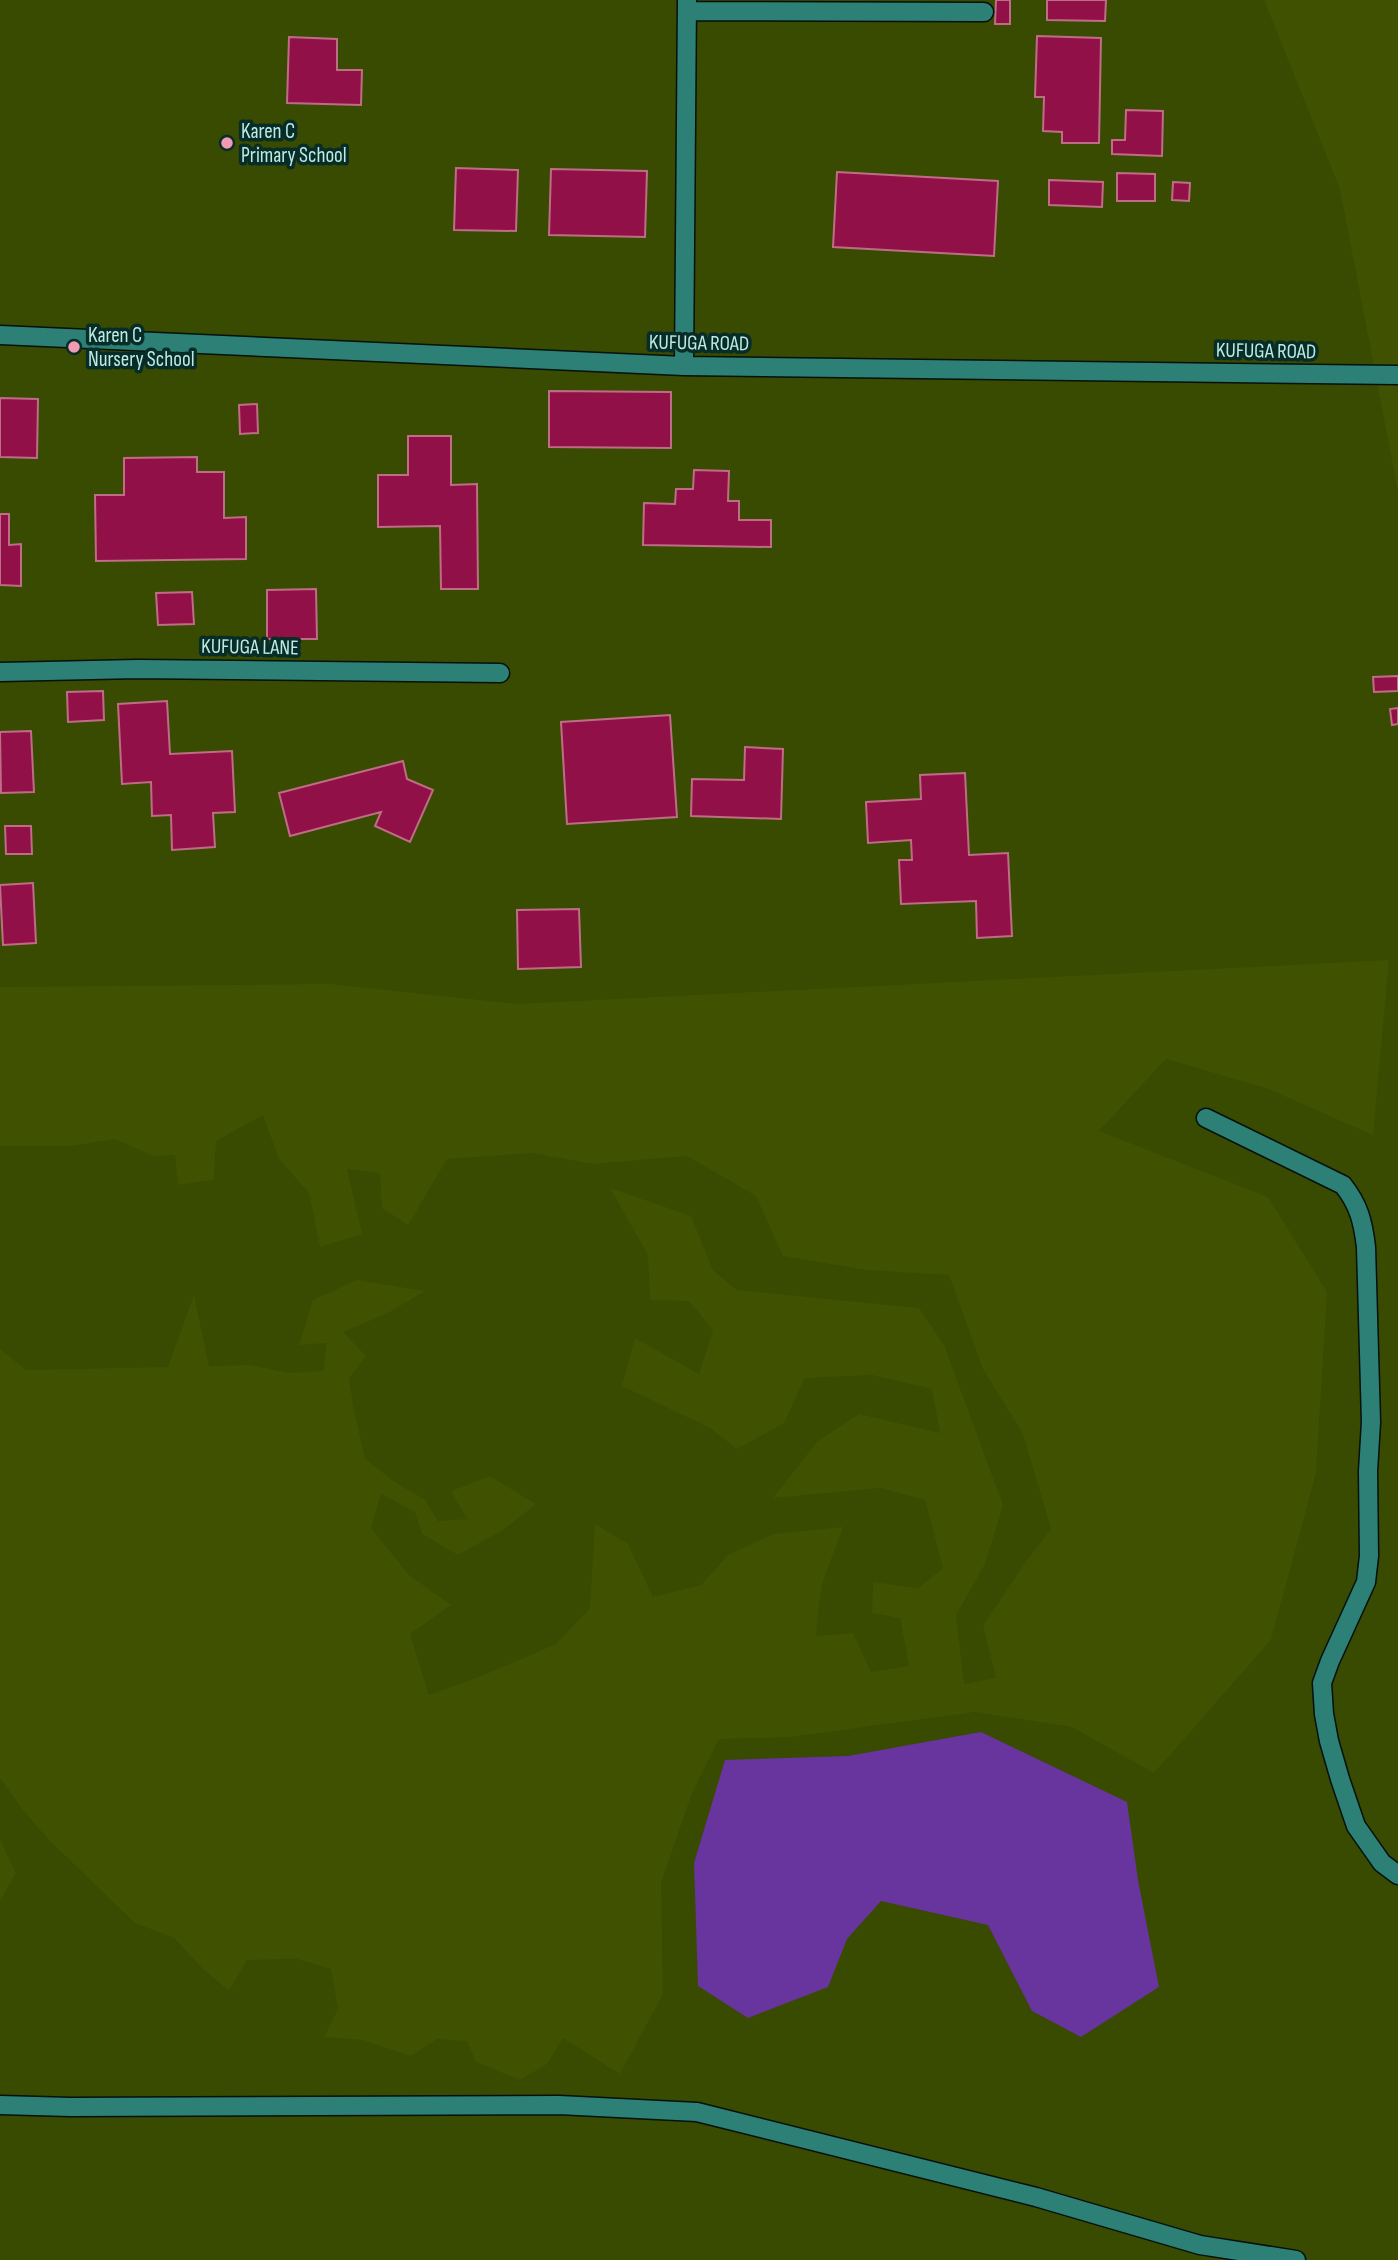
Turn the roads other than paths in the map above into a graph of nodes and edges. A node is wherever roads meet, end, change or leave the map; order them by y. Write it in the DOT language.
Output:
graph roads {
  1 [pos="687,5"];
  2 [pos="984,12"];
  3 [pos="0,335"];
  4 [pos="684,366"];
  5 [pos="1398,375"];
  6 [pos="0,672"];
  7 [pos="500,673"];
  8 [pos="1206,1118"];
  9 [pos="1398,1875"];
  10 [pos="0,2105"];
  11 [pos="1296,2260"];
  1 -- 2 [label="street"];
  1 -- 4 [label="street"];
  3 -- 4 [label="street, KUFUGA ROAD"];
  4 -- 5 [label="street, KUFUGA ROAD"];
  6 -- 7 [label="street, KUFUGA LANE"];
  8 -- 9 [label="street"];
  10 -- 11 [label="street"];
}
